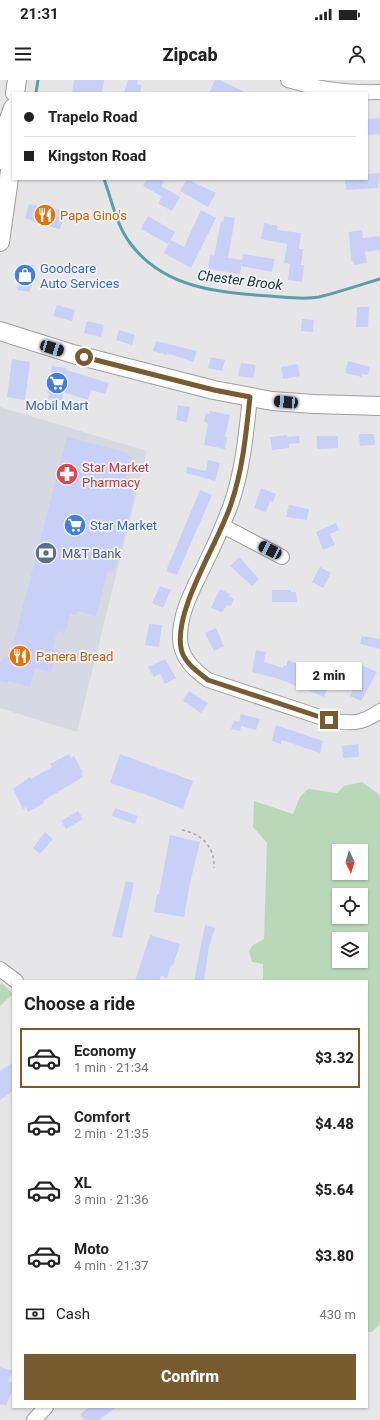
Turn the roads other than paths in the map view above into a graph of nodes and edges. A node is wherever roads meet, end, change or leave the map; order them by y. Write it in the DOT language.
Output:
graph roads {
  1 [pos="17,80"];
  2 [pos="288,80"];
  3 [pos="15,92"];
  4 [pos="380,92"];
  5 [pos="12,111"];
  6 [pos="12,157"];
  7 [pos="0,160"];
  8 [pos="0,242"];
  9 [pos="0,331"];
  10 [pos="250,397"];
  11 [pos="380,406"];
  12 [pos="222,526"];
  13 [pos="282,556"];
  14 [pos="380,711"];
  15 [pos="0,968"];
  16 [pos="15,980"];
  17 [pos="45,1408"];
  18 [pos="34,1420"];
  1 -- 3 [label="main road"];
  2 -- 4 [label="street"];
  5 -- 7 [label="main road"];
  6 -- 8 [label="main road"];
  9 -- 10 [label="main road"];
  10 -- 11 [label="main road"];
  10 -- 12 [label="street"];
  12 -- 13 [label="street"];
  12 -- 14 [label="street"];
  15 -- 16 [label="street"];
  17 -- 18 [label="street"];
}
